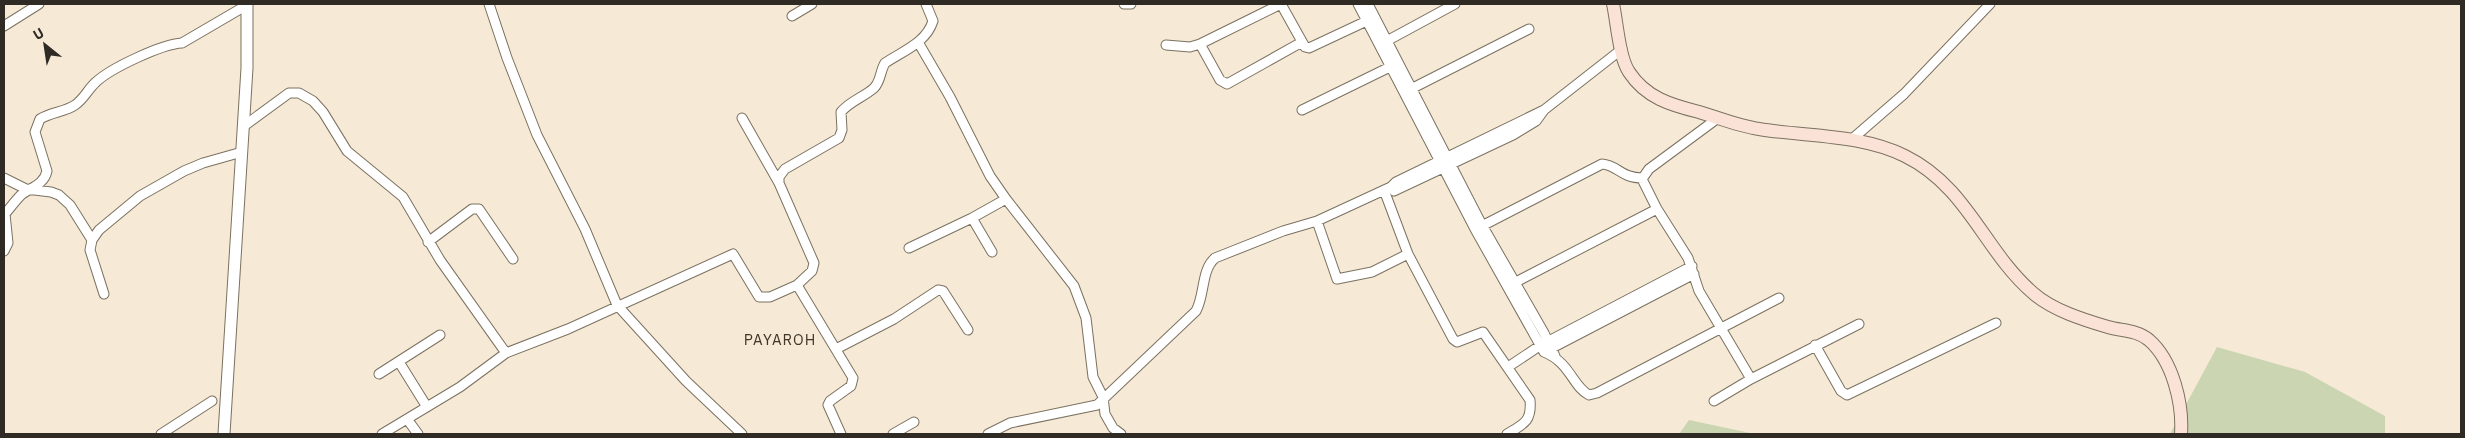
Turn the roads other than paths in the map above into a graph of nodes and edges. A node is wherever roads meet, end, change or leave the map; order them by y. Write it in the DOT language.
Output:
graph roads {
  1 [pos="39,4"];
  2 [pos="489,4"];
  3 [pos="926,4"];
  4 [pos="1124,4"];
  5 [pos="1131,4"];
  6 [pos="1281,4"];
  7 [pos="1358,4"];
  8 [pos="1368,4"];
  9 [pos="1455,4"];
  10 [pos="1613,4"];
  11 [pos="1990,4"];
  12 [pos="247,5"];
  13 [pos="809,5"];
  14 [pos="792,16"];
  15 [pos="1371,19"];
  16 [pos="4,26"];
  17 [pos="1530,29"];
  18 [pos="918,42"];
  19 [pos="1302,42"];
  20 [pos="1384,43"];
  21 [pos="1200,44"];
  22 [pos="1166,45"];
  23 [pos="1622,49"];
  24 [pos="1394,65"];
  25 [pos="1408,91"];
  26 [pos="1302,110"];
  27 [pos="742,118"];
  28 [pos="1718,118"];
  29 [pos="244,126"];
  30 [pos="1851,140"];
  31 [pos="242,152"];
  32 [pos="1445,162"];
  33 [pos="4,178"];
  34 [pos="1643,178"];
  35 [pos="779,183"];
  36 [pos="31,189"];
  37 [pos="1384,190"];
  38 [pos="1006,199"];
  39 [pos="1657,209"];
  40 [pos="972,218"];
  41 [pos="1317,221"];
  42 [pos="1479,227"];
  43 [pos="92,240"];
  44 [pos="428,242"];
  45 [pos="909,248"];
  46 [pos="4,251"];
  47 [pos="992,252"];
  48 [pos="1408,254"];
  49 [pos="513,259"];
  50 [pos="1693,270"];
  51 [pos="1511,284"];
  52 [pos="797,285"];
  53 [pos="104,294"];
  54 [pos="1779,298"];
  55 [pos="617,305"];
  56 [pos="1996,322"];
  57 [pos="1859,324"];
  58 [pos="1720,329"];
  59 [pos="968,330"];
  60 [pos="440,335"];
  61 [pos="1815,345"];
  62 [pos="836,349"];
  63 [pos="1548,349"];
  64 [pos="506,354"];
  65 [pos="399,362"];
  66 [pos="1508,367"];
  67 [pos="380,374"];
  68 [pos="1751,379"];
  69 [pos="1103,397"];
  70 [pos="212,401"];
  71 [pos="1714,401"];
  72 [pos="427,407"];
  73 [pos="407,419"];
  74 [pos="914,422"];
  75 [pos="161,434"];
  76 [pos="224,434"];
  77 [pos="382,434"];
  78 [pos="418,434"];
  79 [pos="742,434"];
  80 [pos="841,434"];
  81 [pos="892,434"];
  82 [pos="988,434"];
  83 [pos="1121,434"];
  84 [pos="1507,434"];
  85 [pos="2181,434"];
  1 -- 16 [label="street"];
  2 -- 55 [label="street"];
  3 -- 18 [label="street"];
  4 -- 5 [label="street"];
  6 -- 19 [label="street"];
  6 -- 21 [label="street"];
  7 -- 15 [label="street"];
  8 -- 15 [label="street"];
  9 -- 20 [label="street"];
  10 -- 23 [label="main road"];
  11 -- 30 [label="street"];
  12 -- 29 [label="street"];
  12 -- 36 [label="street"];
  13 -- 14 [label="street"];
  15 -- 19 [label="street"];
  15 -- 20 [label="street"];
  17 -- 25 [label="street"];
  18 -- 35 [label="street"];
  18 -- 38 [label="street"];
  19 -- 21 [label="street"];
  20 -- 24 [label="street"];
  21 -- 22 [label="street"];
  23 -- 28 [label="main road"];
  23 -- 32 [label="street"];
  24 -- 25 [label="street"];
  24 -- 26 [label="street"];
  25 -- 32 [label="street"];
  27 -- 35 [label="street"];
  28 -- 30 [label="main road"];
  28 -- 34 [label="street"];
  29 -- 31 [label="street"];
  29 -- 44 [label="street"];
  30 -- 85 [label="main road"];
  31 -- 43 [label="street"];
  31 -- 76 [label="street"];
  32 -- 37 [label="street"];
  32 -- 42 [label="street"];
  33 -- 36 [label="street"];
  34 -- 39 [label="street"];
  34 -- 42 [label="street"];
  35 -- 52 [label="street"];
  36 -- 43 [label="street"];
  36 -- 46 [label="street"];
  37 -- 41 [label="street"];
  37 -- 48 [label="street"];
  38 -- 40 [label="street"];
  38 -- 69 [label="street"];
  39 -- 50 [label="street"];
  39 -- 51 [label="street"];
  40 -- 45 [label="street"];
  40 -- 47 [label="street"];
  41 -- 48 [label="street"];
  41 -- 69 [label="street"];
  42 -- 51 [label="street"];
  43 -- 53 [label="street"];
  44 -- 49 [label="street"];
  44 -- 64 [label="street"];
  48 -- 66 [label="street"];
  50 -- 58 [label="street"];
  50 -- 63 [label="street"];
  51 -- 63 [label="street"];
  52 -- 55 [label="street"];
  52 -- 62 [label="street"];
  54 -- 58 [label="street"];
  55 -- 64 [label="street"];
  55 -- 79 [label="street"];
  56 -- 61 [label="street"];
  57 -- 61 [label="street"];
  58 -- 63 [label="street"];
  58 -- 68 [label="street"];
  59 -- 62 [label="street"];
  60 -- 65 [label="street"];
  61 -- 68 [label="street"];
  62 -- 80 [label="street"];
  63 -- 66 [label="street"];
  64 -- 72 [label="street"];
  65 -- 67 [label="street"];
  65 -- 72 [label="street"];
  66 -- 84 [label="street"];
  68 -- 71 [label="street"];
  69 -- 82 [label="street"];
  69 -- 83 [label="street"];
  70 -- 75 [label="street"];
  72 -- 73 [label="street"];
  73 -- 77 [label="street"];
  73 -- 78 [label="street"];
  74 -- 81 [label="street"];
}
